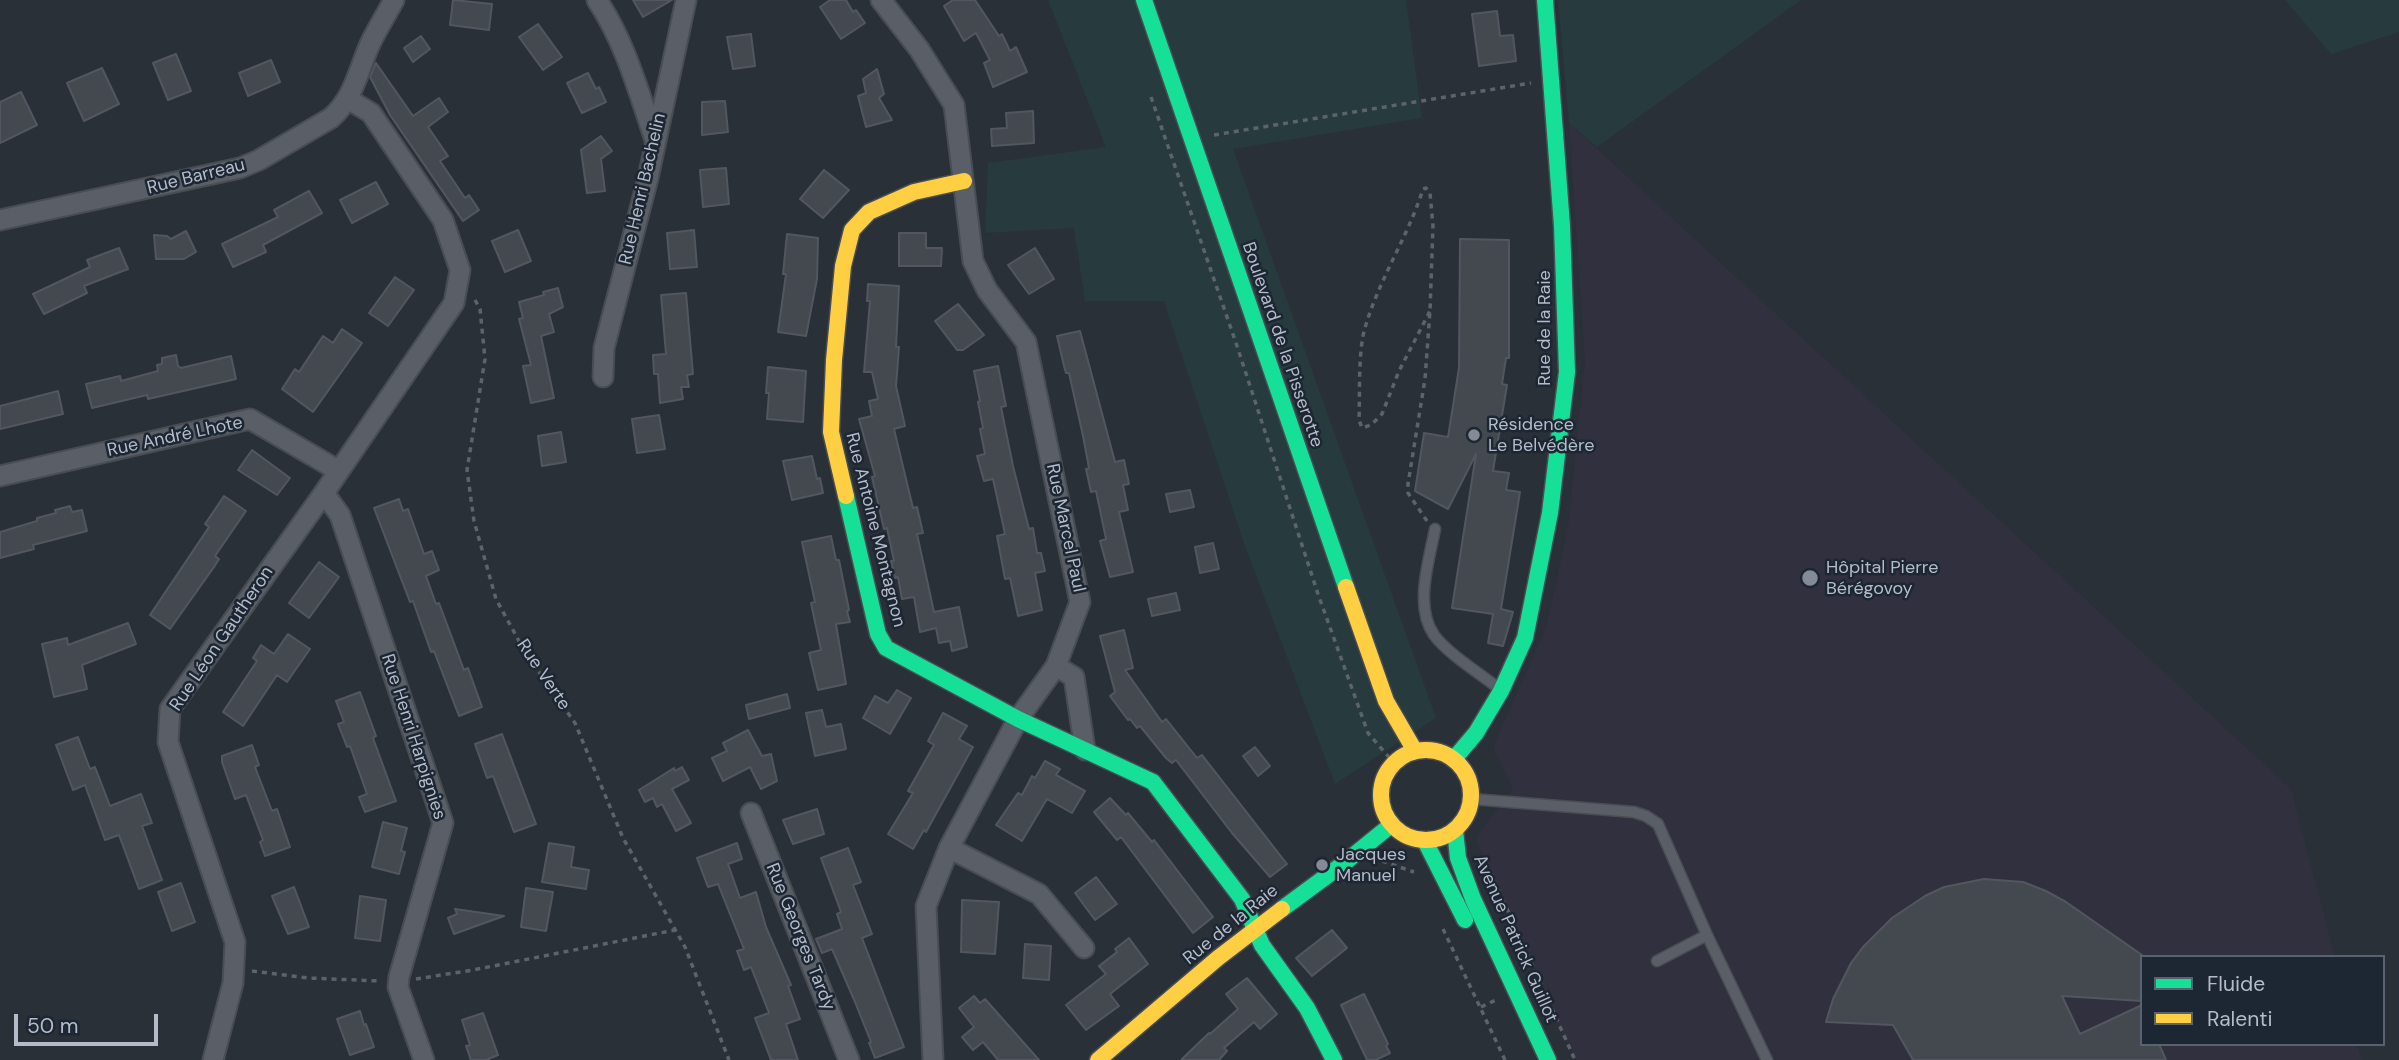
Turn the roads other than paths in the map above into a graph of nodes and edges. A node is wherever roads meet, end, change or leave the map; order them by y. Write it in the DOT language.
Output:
graph roads {
  1 [pos="394,0"];
  2 [pos="597,0"];
  3 [pos="686,0"];
  4 [pos="881,0"];
  5 [pos="1144,0"];
  6 [pos="1545,0"];
  7 [pos="348,99"];
  8 [pos="655,139"];
  9 [pos="964,181"];
  10 [pos="0,220"];
  11 [pos="603,377"];
  12 [pos="339,471"];
  13 [pos="0,476"];
  14 [pos="324,494"];
  15 [pos="1435,530"];
  16 [pos="1056,666"];
  17 [pos="1501,691"];
  18 [pos="1386,701"];
  19 [pos="1018,719"];
  20 [pos="1085,750"];
  21 [pos="1415,751"];
  22 [pos="1454,759"];
  23 [pos="1394,763"];
  24 [pos="1472,799"];
  25 [pos="751,813"];
  26 [pos="1391,825"];
  27 [pos="1455,830"];
  28 [pos="1425,841"];
  29 [pos="949,848"];
  30 [pos="1256,928"];
  31 [pos="1707,935"];
  32 [pos="1084,948"];
  33 [pos="1657,961"];
  34 [pos="1490,974"];
  35 [pos="213,1060"];
  36 [pos="424,1060"];
  37 [pos="849,1060"];
  38 [pos="933,1060"];
  39 [pos="1098,1060"];
  40 [pos="1334,1060"];
  41 [pos="1548,1060"];
  42 [pos="1768,1060"];
  1 -- 7 [label="street, Rue Barreau"];
  2 -- 8 [label="street"];
  3 -- 8 [label="street, Rue Henri Bachelin"];
  4 -- 9 [label="street, Rue Marcel Paul"];
  5 -- 18 [label="street, Boulevard de la Pisserotte"];
  6 -- 17 [label="street, Rue de la Raie"];
  7 -- 10 [label="street, Rue Barreau"];
  7 -- 12 [label="street, Rue Léon Gautheron"];
  8 -- 11 [label="street, Rue Henri Bachelin"];
  9 -- 16 [label="street, Rue Marcel Paul"];
  9 -- 19 [label="street, Rue Antoine Montagnon"];
  12 -- 13 [label="street, Rue André Lhote"];
  12 -- 14 [label="street, Rue Léon Gautheron"];
  14 -- 35 [label="street, Rue Léon Gautheron"];
  14 -- 36 [label="street, Rue Henri Harpignies"];
  15 -- 17 [label="lane"];
  16 -- 19 [label="street, Rue Marcel Paul"];
  16 -- 20 [label="street"];
  17 -- 22 [label="street, Rue de la Raie"];
  18 -- 21 [label="street, Boulevard de la Pisserotte"];
  18 -- 23 [label="street, Boulevard de la Pisserotte"];
  19 -- 20 [label="street, Rue Antoine Montagnon"];
  19 -- 29 [label="street, Rue Marcel Paul"];
  20 -- 30 [label="street, Rue Antoine Montagnon"];
  21 -- 22 [label="street"];
  21 -- 23 [label="street"];
  22 -- 24 [label="street"];
  23 -- 26 [label="street"];
  24 -- 27 [label="street"];
  24 -- 31 [label="lane"];
  25 -- 37 [label="street, Rue Georges Tardy"];
  26 -- 28 [label="street"];
  26 -- 30 [label="street, Rue de la Raie"];
  27 -- 28 [label="street"];
  27 -- 41 [label="street, Avenue Patrick Guillot"];
  28 -- 34 [label="street, Avenue Patrick Guillot"];
  29 -- 32 [label="street"];
  29 -- 38 [label="street, Rue Marcel Paul"];
  30 -- 39 [label="street, Rue de la Raie"];
  30 -- 40 [label="street, Rue Antoine Montagnon"];
  31 -- 33 [label="lane"];
  31 -- 42 [label="lane"];
}
